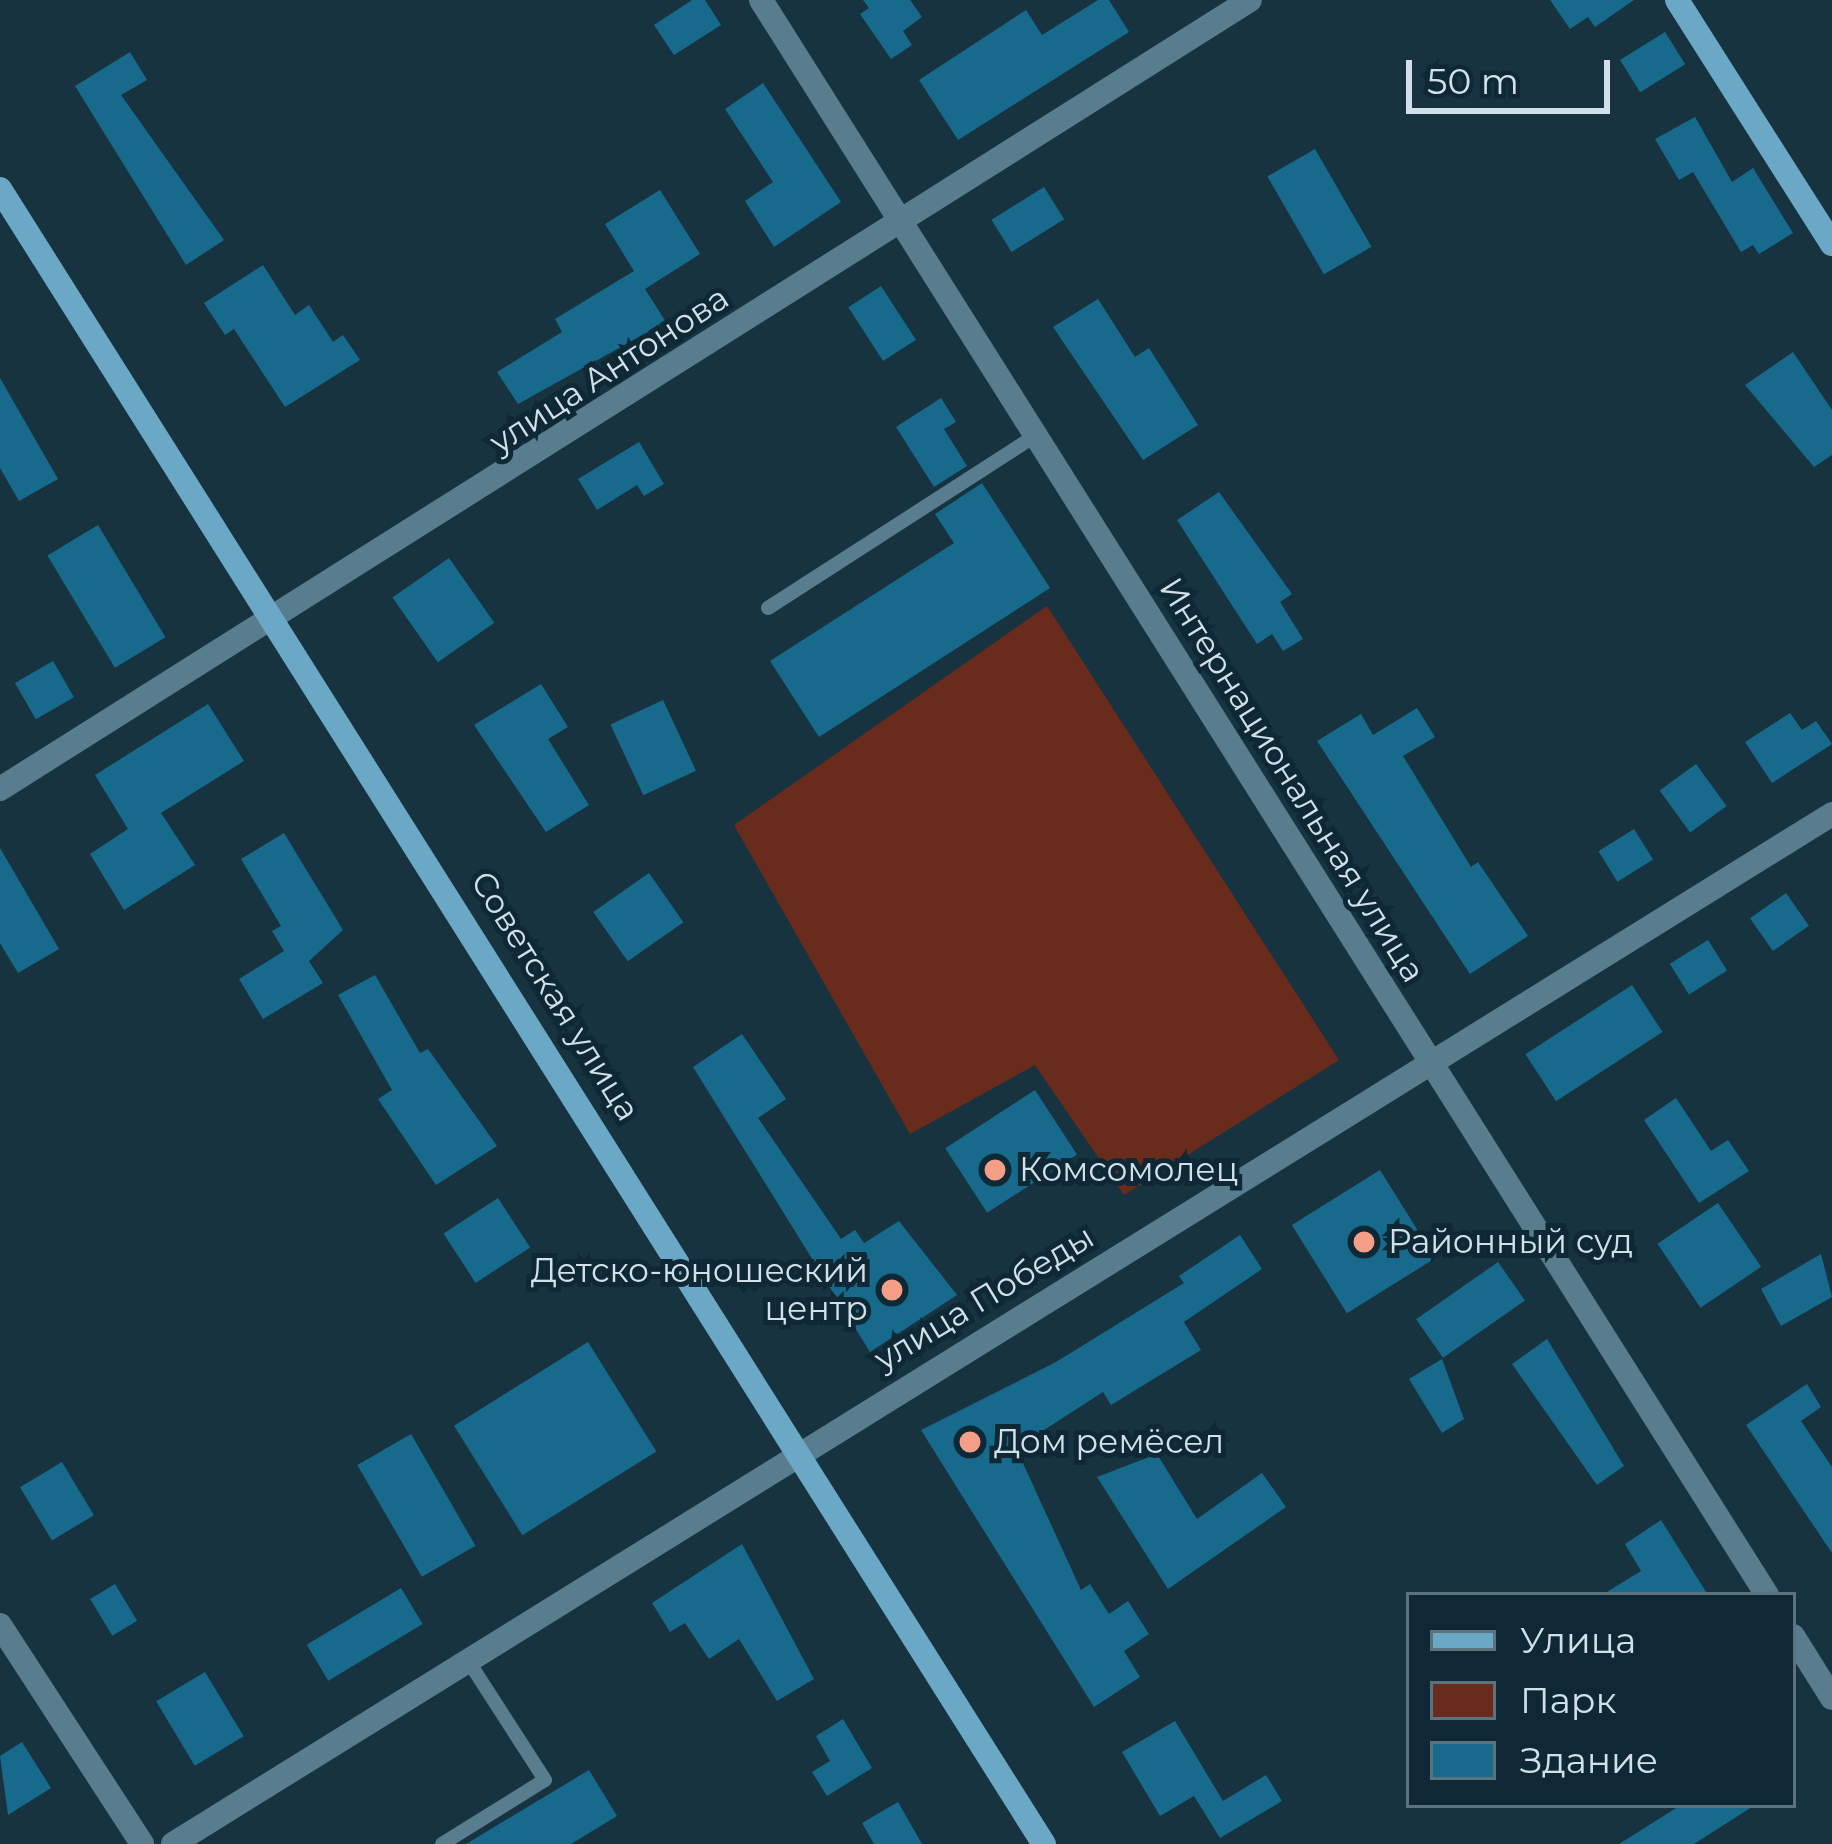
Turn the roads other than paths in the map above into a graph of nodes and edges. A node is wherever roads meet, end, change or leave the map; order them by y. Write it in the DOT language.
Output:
graph roads {
  1 [pos="761,0"];
  2 [pos="1250,0"];
  3 [pos="1677,0"];
  4 [pos="0,189"];
  5 [pos="901,222"];
  6 [pos="1832,244"];
  7 [pos="1036,435"];
  8 [pos="768,608"];
  9 [pos="279,621"];
  10 [pos="0,789"];
  11 [pos="1832,814"];
  12 [pos="1434,1068"];
  13 [pos="799,1447"];
  14 [pos="1765,1592"];
  15 [pos="0,1625"];
  16 [pos="1796,1641"];
  17 [pos="466,1658"];
  18 [pos="1832,1697"];
  19 [pos="142,1844"];
  20 [pos="172,1844"];
  21 [pos="442,1844"];
  22 [pos="1044,1844"];
  1 -- 5 [label="street, Интернациональная улица"];
  2 -- 5 [label="street, улица Антонова"];
  3 -- 6 [label="main road"];
  4 -- 9 [label="main road, Советская улица"];
  5 -- 7 [label="street, Интернациональная улица"];
  5 -- 9 [label="street, улица Антонова"];
  7 -- 8 [label="lane"];
  7 -- 12 [label="street, Интернациональная улица"];
  9 -- 10 [label="street, улица Антонова"];
  9 -- 13 [label="main road, Советская улица"];
  11 -- 12 [label="street, улица Победы"];
  12 -- 13 [label="street, улица Победы"];
  12 -- 14 [label="street, Интернациональная улица"];
  13 -- 17 [label="street, улица Победы"];
  13 -- 22 [label="main road, Советская улица"];
  15 -- 19 [label="street"];
  16 -- 18 [label="street"];
  17 -- 20 [label="street, улица Победы"];
  17 -- 21 [label="lane"];
}
